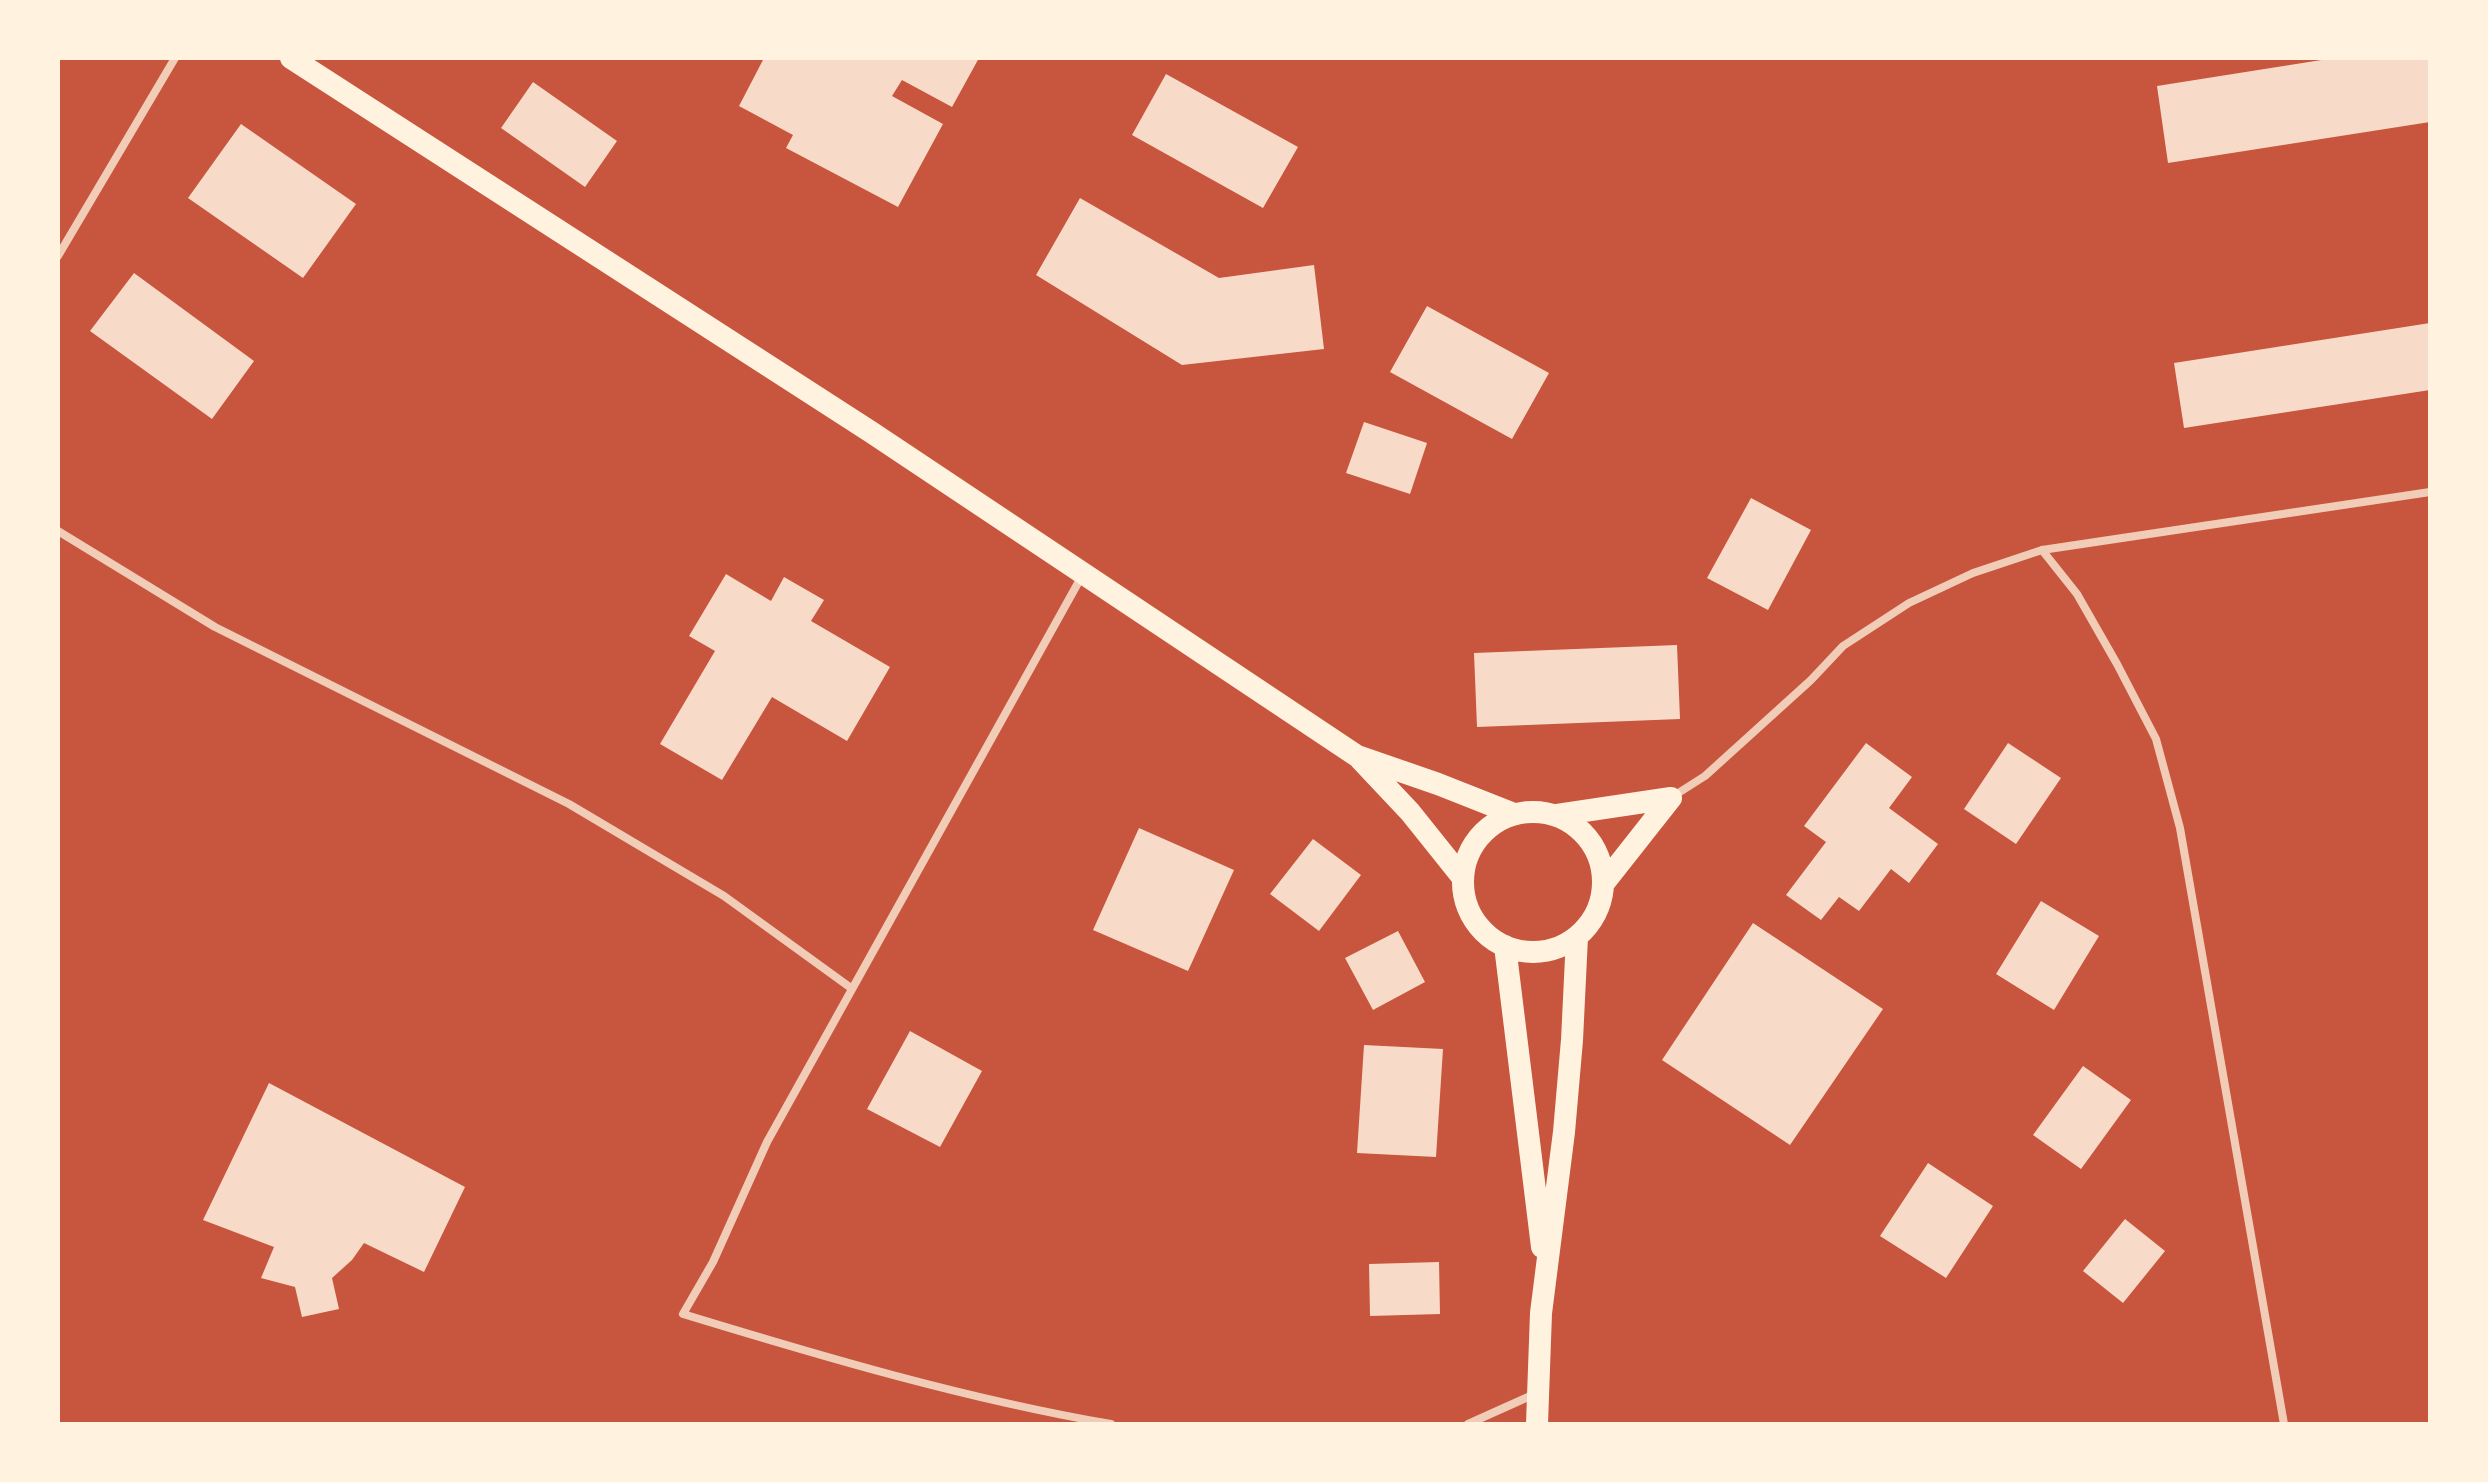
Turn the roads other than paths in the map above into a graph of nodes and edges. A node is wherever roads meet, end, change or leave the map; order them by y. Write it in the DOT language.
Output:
graph roads {
  1 [pos="175,58"];
  2 [pos="291,58"];
  3 [pos="58,256"];
  4 [pos="2430,492"];
  5 [pos="58,531"];
  6 [pos="2042,550"];
  7 [pos="1083,573"];
  8 [pos="1357,756"];
  9 [pos="1671,798"];
  10 [pos="1514,814"];
  11 [pos="1557,815"];
  12 [pos="1462,877"];
  13 [pos="1604,883"];
  14 [pos="1577,937"];
  15 [pos="1505,946"];
  16 [pos="851,988"];
  17 [pos="1545,1264"];
  18 [pos="1538,1393"];
  19 [pos="1111,1424"];
  20 [pos="1468,1424"];
  21 [pos="1537,1424"];
  22 [pos="2284,1424"];
  1 -- 3 [label="street"];
  2 -- 7 [label="highway"];
  4 -- 6 [label="street"];
  5 -- 16 [label="street"];
  6 -- 9 [label="street"];
  6 -- 22 [label="street"];
  7 -- 8 [label="highway"];
  7 -- 16 [label="street"];
  8 -- 10 [label="highway"];
  8 -- 12 [label="highway"];
  9 -- 11 [label="highway"];
  9 -- 13 [label="highway"];
  10 -- 11 [label="highway"];
  10 -- 12 [label="highway"];
  11 -- 13 [label="highway"];
  12 -- 15 [label="highway"];
  13 -- 14 [label="highway"];
  14 -- 15 [label="highway"];
  14 -- 17 [label="highway"];
  15 -- 17 [label="highway"];
  16 -- 19 [label="street"];
  17 -- 18 [label="highway"];
  18 -- 20 [label="street"];
  18 -- 21 [label="highway"];
}
